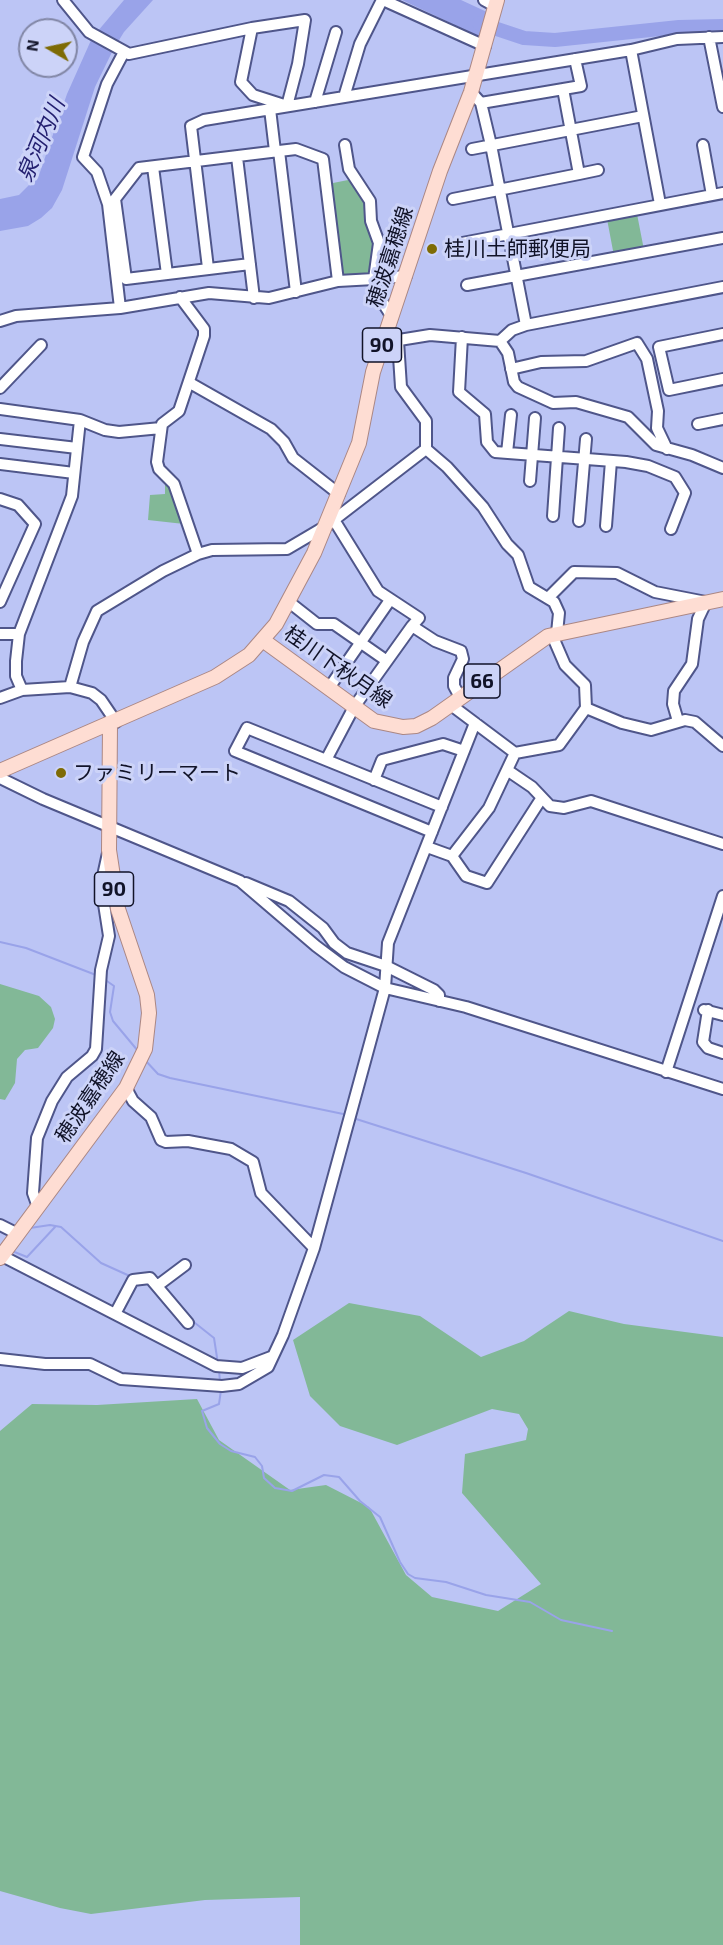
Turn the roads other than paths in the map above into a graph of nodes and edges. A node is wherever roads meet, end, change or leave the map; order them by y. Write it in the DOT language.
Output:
graph roads {
  1 [pos="63,0"];
  2 [pos="382,0"];
  3 [pos="493,5"];
  4 [pos="252,28"];
  5 [pos="336,32"];
  6 [pos="709,37"];
  7 [pos="723,37"];
  8 [pos="486,44"];
  9 [pos="631,50"];
  10 [pos="123,51"];
  11 [pos="575,59"];
  12 [pos="477,74"];
  13 [pos="563,89"];
  14 [pos="471,92"];
  15 [pos="344,97"];
  16 [pos="315,102"];
  17 [pos="481,103"];
  18 [pos="287,106"];
  19 [pos="723,107"];
  20 [pos="270,109"];
  21 [pos="643,116"];
  22 [pos="571,129"];
  23 [pos="345,145"];
  24 [pos="491,145"];
  25 [pos="703,145"];
  26 [pos="472,149"];
  27 [pos="277,151"];
  28 [pos="237,157"];
  29 [pos="195,162"];
  30 [pos="153,167"];
  31 [pos="598,170"];
  32 [pos="579,174"];
  33 [pos="500,188"];
  34 [pos="718,194"];
  35 [pos="453,199"];
  36 [pos="660,204"];
  37 [pos="508,234"];
  38 [pos="723,238"];
  39 [pos="462,243"];
  40 [pos="250,264"];
  41 [pos="208,268"];
  42 [pos="167,274"];
  43 [pos="406,276"];
  44 [pos="517,278"];
  45 [pos="374,279"];
  46 [pos="338,281"];
  47 [pos="467,285"];
  48 [pos="723,286"];
  49 [pos="296,292"];
  50 [pos="180,297"];
  51 [pos="254,298"];
  52 [pos="120,308"];
  53 [pos="392,317"];
  54 [pos="0,321"];
  55 [pos="526,326"];
  56 [pos="723,334"];
  57 [pos="462,336"];
  58 [pos="398,340"];
  59 [pos="501,340"];
  60 [pos="384,341"];
  61 [pos="41,345"];
  62 [pos="659,347"];
  63 [pos="643,351"];
  64 [pos="511,369"];
  65 [pos="723,379"];
  66 [pos="190,383"];
  67 [pos="0,388"];
  68 [pos="669,390"];
  69 [pos="655,393"];
  70 [pos="2,408"];
  71 [pos="511,415"];
  72 [pos="535,418"];
  73 [pos="723,419"];
  74 [pos="80,420"];
  75 [pos="698,424"];
  76 [pos="161,428"];
  77 [pos="559,428"];
  78 [pos="0,438"];
  79 [pos="586,439"];
  80 [pos="77,448"];
  81 [pos="426,449"];
  82 [pos="667,449"];
  83 [pos="507,453"];
  84 [pos="532,455"];
  85 [pos="557,457"];
  86 [pos="584,459"];
  87 [pos="611,461"];
  88 [pos="0,464"];
  89 [pos="723,468"];
  90 [pos="74,473"];
  91 [pos="530,482"];
  92 [pos="339,494"];
  93 [pos="0,499"];
  94 [pos="553,516"];
  95 [pos="579,521"];
  96 [pos="330,523"];
  97 [pos="606,526"];
  98 [pos="671,529"];
  99 [pos="198,554"];
  100 [pos="548,598"];
  101 [pos="390,600"];
  102 [pos="723,600"];
  103 [pos="0,602"];
  104 [pos="290,602"];
  105 [pos="706,602"];
  106 [pos="412,626"];
  107 [pos="0,634"];
  108 [pos="20,634"];
  109 [pos="554,634"];
  110 [pos="264,641"];
  111 [pos="361,642"];
  112 [pos="387,661"];
  113 [pos="70,687"];
  114 [pos="329,688"];
  115 [pos="21,690"];
  116 [pos="0,698"];
  117 [pos="456,701"];
  118 [pos="354,707"];
  119 [pos="586,708"];
  120 [pos="678,721"];
  121 [pos="113,723"];
  122 [pos="475,723"];
  123 [pos="723,746"];
  124 [pos="464,751"];
  125 [pos="515,753"];
  126 [pos="326,760"];
  127 [pos="507,770"];
  128 [pos="0,771"];
  129 [pos="0,778"];
  130 [pos="374,780"];
  131 [pos="542,799"];
  132 [pos="442,807"];
  133 [pos="110,825"];
  134 [pos="432,832"];
  135 [pos="723,844"];
  136 [pos="427,847"];
  137 [pos="109,850"];
  138 [pos="452,855"];
  139 [pos="240,881"];
  140 [pos="723,896"];
  141 [pos="386,966"];
  142 [pos="385,988"];
  143 [pos="439,1001"];
  144 [pos="723,1014"];
  145 [pos="723,1053"];
  146 [pos="666,1072"];
  147 [pos="126,1088"];
  148 [pos="723,1089"];
  149 [pos="38,1207"];
  150 [pos="0,1225"];
  151 [pos="18,1234"];
  152 [pos="314,1248"];
  153 [pos="1,1257"];
  154 [pos="185,1265"];
  155 [pos="156,1287"];
  156 [pos="115,1314"];
  157 [pos="188,1323"];
  158 [pos="271,1357"];
  159 [pos="0,1359"];
  1 -- 10 [label="street"];
  2 -- 8 [label="street"];
  2 -- 15 [label="street"];
  3 -- 8 [label="main road, 穂波嘉穂線 / 90"];
  4 -- 10 [label="street"];
  4 -- 18 [label="street"];
  4 -- 18 [label="street"];
  5 -- 16 [label="street"];
  6 -- 7 [label="street"];
  6 -- 9 [label="street"];
  6 -- 19 [label="street"];
  8 -- 12 [label="main road, 穂波嘉穂線 / 90"];
  9 -- 11 [label="street"];
  9 -- 21 [label="street"];
  10 -- 52 [label="street"];
  11 -- 12 [label="street"];
  11 -- 13 [label="street"];
  12 -- 14 [label="main road, 穂波嘉穂線 / 90"];
  12 -- 15 [label="street"];
  13 -- 17 [label="street"];
  13 -- 22 [label="street"];
  14 -- 17 [label="street"];
  14 -- 43 [label="main road, 穂波嘉穂線 / 90"];
  15 -- 16 [label="street"];
  16 -- 18 [label="street"];
  17 -- 24 [label="street"];
  18 -- 20 [label="street"];
  20 -- 27 [label="street"];
  20 -- 29 [label="street"];
  21 -- 22 [label="street"];
  21 -- 36 [label="street"];
  22 -- 24 [label="street"];
  22 -- 32 [label="street"];
  23 -- 45 [label="street"];
  24 -- 26 [label="street"];
  24 -- 33 [label="street"];
  25 -- 34 [label="street"];
  27 -- 28 [label="street"];
  27 -- 46 [label="street"];
  27 -- 49 [label="street"];
  28 -- 29 [label="street"];
  28 -- 40 [label="street"];
  29 -- 30 [label="street"];
  29 -- 41 [label="street"];
  30 -- 42 [label="street"];
  30 -- 42 [label="street"];
  31 -- 32 [label="street"];
  32 -- 33 [label="street"];
  33 -- 35 [label="street"];
  33 -- 37 [label="street"];
  34 -- 36 [label="street"];
  36 -- 37 [label="street"];
  37 -- 39 [label="street"];
  37 -- 44 [label="street"];
  38 -- 44 [label="street"];
  40 -- 41 [label="street"];
  40 -- 51 [label="street"];
  41 -- 42 [label="street"];
  43 -- 45 [label="street"];
  43 -- 53 [label="main road, 穂波嘉穂線 / 90"];
  44 -- 47 [label="street"];
  44 -- 55 [label="street"];
  45 -- 46 [label="street"];
  45 -- 53 [label="street"];
  46 -- 49 [label="street"];
  48 -- 55 [label="street"];
  49 -- 51 [label="street"];
  50 -- 51 [label="street"];
  50 -- 52 [label="street"];
  50 -- 66 [label="street"];
  52 -- 54 [label="street"];
  53 -- 60 [label="main road, 穂波嘉穂線 / 90"];
  55 -- 59 [label="street"];
  56 -- 62 [label="street"];
  57 -- 58 [label="street"];
  57 -- 59 [label="street"];
  57 -- 83 [label="street"];
  58 -- 60 [label="street"];
  58 -- 81 [label="street"];
  59 -- 64 [label="street"];
  60 -- 92 [label="main road, 穂波嘉穂線 / 90"];
  61 -- 67 [label="street"];
  62 -- 63 [label="street"];
  62 -- 68 [label="street"];
  63 -- 64 [label="street"];
  63 -- 69 [label="street"];
  64 -- 82 [label="street"];
  65 -- 68 [label="street"];
  66 -- 76 [label="street"];
  66 -- 92 [label="street"];
  68 -- 69 [label="street"];
  69 -- 82 [label="street"];
  70 -- 74 [label="street"];
  71 -- 83 [label="street"];
  72 -- 84 [label="street"];
  73 -- 75 [label="street"];
  74 -- 76 [label="street"];
  74 -- 80 [label="street"];
  76 -- 99 [label="street"];
  77 -- 85 [label="street"];
  78 -- 80 [label="street"];
  79 -- 86 [label="street"];
  80 -- 90 [label="street"];
  81 -- 96 [label="street"];
  81 -- 100 [label="street"];
  82 -- 89 [label="street"];
  83 -- 84 [label="street"];
  84 -- 85 [label="street"];
  84 -- 91 [label="street"];
  85 -- 86 [label="street"];
  85 -- 94 [label="street"];
  86 -- 87 [label="street"];
  86 -- 95 [label="street"];
  87 -- 97 [label="street"];
  87 -- 98 [label="street"];
  88 -- 90 [label="street"];
  90 -- 108 [label="street"];
  92 -- 96 [label="main road, 穂波嘉穂線 / 90"];
  93 -- 103 [label="street"];
  96 -- 99 [label="street"];
  96 -- 101 [label="street"];
  96 -- 104 [label="main road, 穂波嘉穂線 / 90"];
  99 -- 113 [label="street"];
  100 -- 105 [label="street"];
  100 -- 109 [label="street"];
  101 -- 106 [label="street"];
  101 -- 111 [label="street"];
  102 -- 105 [label="main road, 桂川下秋月線 / 66"];
  104 -- 110 [label="main road, 穂波嘉穂線 / 90"];
  104 -- 111 [label="street"];
  105 -- 109 [label="main road, 桂川下秋月線 / 66"];
  105 -- 120 [label="street"];
  106 -- 112 [label="street"];
  106 -- 117 [label="street"];
  107 -- 108 [label="street"];
  108 -- 115 [label="street"];
  109 -- 117 [label="main road, 桂川下秋月線 / 66"];
  109 -- 119 [label="street"];
  110 -- 114 [label="main road, 桂川下秋月線 / 66"];
  110 -- 121 [label="main road, 桂川下秋月線"];
  111 -- 112 [label="street"];
  111 -- 114 [label="street"];
  112 -- 118 [label="street"];
  113 -- 115 [label="street"];
  113 -- 121 [label="street"];
  114 -- 118 [label="main road, 桂川下秋月線 / 66"];
  115 -- 116 [label="street"];
  117 -- 118 [label="main road, 桂川下秋月線 / 66"];
  117 -- 122 [label="street"];
  118 -- 126 [label="street"];
  119 -- 120 [label="street"];
  119 -- 125 [label="street"];
  120 -- 123 [label="street"];
  121 -- 128 [label="main road, 桂川下秋月線"];
  121 -- 133 [label="main road, 穂波嘉穂線 / 90"];
  122 -- 124 [label="street"];
  122 -- 125 [label="street"];
  124 -- 130 [label="street"];
  124 -- 132 [label="street"];
  125 -- 127 [label="street"];
  126 -- 130 [label="street"];
  126 -- 134 [label="street"];
  127 -- 131 [label="street"];
  127 -- 138 [label="street"];
  129 -- 133 [label="street"];
  130 -- 132 [label="street"];
  131 -- 135 [label="street"];
  131 -- 138 [label="street"];
  132 -- 134 [label="street"];
  133 -- 137 [label="main road, 穂波嘉穂線 / 90"];
  133 -- 139 [label="street"];
  134 -- 136 [label="street"];
  136 -- 138 [label="street"];
  136 -- 141 [label="street"];
  137 -- 147 [label="main road, 穂波嘉穂線 / 90"];
  137 -- 149 [label="street"];
  139 -- 141 [label="street"];
  139 -- 142 [label="street"];
  140 -- 146 [label="street"];
  141 -- 142 [label="street"];
  141 -- 143 [label="street"];
  142 -- 143 [label="street"];
  142 -- 152 [label="street"];
  143 -- 146 [label="street"];
  144 -- 145 [label="street"];
  146 -- 148 [label="street"];
  147 -- 149 [label="main road, 穂波嘉穂線 / 90"];
  147 -- 152 [label="street"];
  149 -- 151 [label="main road, 穂波嘉穂線 / 90"];
  150 -- 151 [label="street"];
  151 -- 153 [label="main road, 穂波嘉穂線 / 90"];
  152 -- 158 [label="street"];
  153 -- 156 [label="street"];
  154 -- 155 [label="street"];
  155 -- 156 [label="street"];
  155 -- 157 [label="street"];
  156 -- 158 [label="street"];
  158 -- 159 [label="street"];
}
